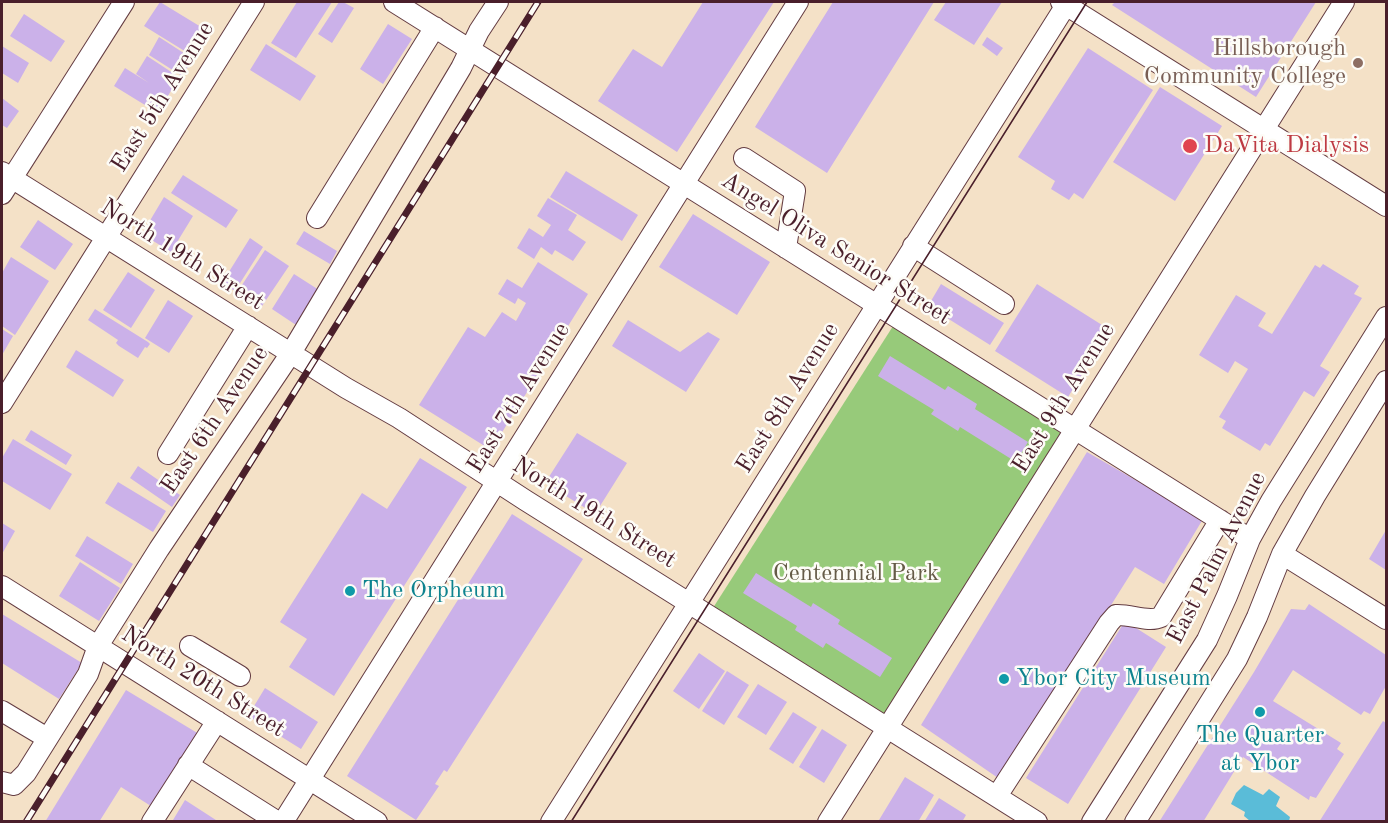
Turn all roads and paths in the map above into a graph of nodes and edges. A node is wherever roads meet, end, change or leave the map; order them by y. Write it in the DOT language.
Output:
graph roads {
  1 [pos="124,2"];
  2 [pos="254,2"];
  3 [pos="394,2"];
  4 [pos="498,2"];
  5 [pos="798,2"];
  6 [pos="1344,2"];
  7 [pos="1065,3"];
  8 [pos="435,27"];
  9 [pos="470,49"];
  10 [pos="1263,129"];
  11 [pos="744,158"];
  12 [pos="5,181"];
  13 [pos="684,184"];
  14 [pos="1386,206"];
  15 [pos="317,218"];
  16 [pos="106,237"];
  17 [pos="914,246"];
  18 [pos="786,248"];
  19 [pos="877,304"];
  20 [pos="1004,304"];
  21 [pos="1386,317"];
  22 [pos="248,326"];
  23 [pos="291,353"];
  24 [pos="1386,381"];
  25 [pos="2,403"];
  26 [pos="1074,429"];
  27 [pos="168,454"];
  28 [pos="496,482"];
  29 [pos="1220,520"];
  30 [pos="1250,538"];
  31 [pos="1282,554"];
  32 [pos="5,596"];
  33 [pos="688,603"];
  34 [pos="1386,619"];
  35 [pos="98,646"];
  36 [pos="190,646"];
  37 [pos="240,676"];
  38 [pos="2,711"];
  39 [pos="217,721"];
  40 [pos="887,727"];
  41 [pos="48,738"];
  42 [pos="188,765"];
  43 [pos="310,779"];
  44 [pos="2,782"];
  45 [pos="996,796"];
  46 [pos="152,822"];
  47 [pos="278,822"];
  48 [pos="283,822"];
  49 [pos="377,822"];
  50 [pos="551,822"];
  51 [pos="828,822"];
  52 [pos="1037,822"];
  53 [pos="1092,822"];
  54 [pos="1135,822"];
  1 -- 12 [label="street"];
  2 -- 16 [label="street, East 5th Avenue"];
  3 -- 8 [label="street, Angel Oliva Senior Street"];
  4 -- 9 [label="street, East 6th Avenue"];
  5 -- 13 [label="street, East 7th Avenue"];
  6 -- 10 [label="street, East 9th Avenue"];
  7 -- 10 [label="street"];
  7 -- 17 [label="street, East 8th Avenue"];
  8 -- 9 [label="street, Angel Oliva Senior Street"];
  8 -- 15 [label="street"];
  9 -- 13 [label="street, Angel Oliva Senior Street"];
  9 -- 23 [label="street, East 6th Avenue"];
  10 -- 14 [label="street"];
  10 -- 26 [label="street, East 9th Avenue"];
  11 -- 18 [label="street"];
  12 -- 16 [label="street, North 19th Street"];
  13 -- 18 [label="street, Angel Oliva Senior Street"];
  13 -- 28 [label="street, East 7th Avenue"];
  16 -- 22 [label="street, North 19th Street"];
  16 -- 25 [label="street, East 5th Avenue"];
  17 -- 19 [label="street, East 8th Avenue"];
  17 -- 20 [label="street"];
  18 -- 19 [label="street, Angel Oliva Senior Street"];
  19 -- 26 [label="street, Angel Oliva Senior Street"];
  19 -- 33 [label="street, East 8th Avenue"];
  21 -- 30 [label="street, East Palm Avenue"];
  22 -- 23 [label="street, North 19th Street"];
  22 -- 27 [label="street"];
  23 -- 28 [label="street, North 19th Street"];
  23 -- 35 [label="street, East 6th Avenue"];
  24 -- 31 [label="street"];
  26 -- 29 [label="street, Angel Oliva Senior Street"];
  26 -- 40 [label="street, East 9th Avenue"];
  28 -- 33 [label="street, North 19th Street"];
  28 -- 43 [label="street, East 7th Avenue"];
  29 -- 30 [label="street, Angel Oliva Senior Street"];
  29 -- 45 [label="street"];
  30 -- 53 [label="street, East Palm Avenue"];
  31 -- 34 [label="street"];
  31 -- 54 [label="street"];
  32 -- 35 [label="street, North 20th Street"];
  33 -- 40 [label="street, North 19th Street"];
  33 -- 50 [label="street, East 8th Avenue"];
  35 -- 39 [label="street, North 20th Street"];
  35 -- 41 [label="street, East 6th Avenue"];
  36 -- 37 [label="street"];
  38 -- 41 [label="street"];
  39 -- 42 [label="street"];
  39 -- 43 [label="street, North 20th Street"];
  40 -- 45 [label="street, North 19th Street"];
  40 -- 51 [label="street, East 9th Avenue"];
  41 -- 44 [label="street, East 6th Avenue"];
  42 -- 46 [label="street"];
  42 -- 47 [label="street"];
  43 -- 48 [label="street, East 7th Avenue"];
  43 -- 49 [label="street, North 20th Street"];
  45 -- 52 [label="street, North 19th Street"];
}
